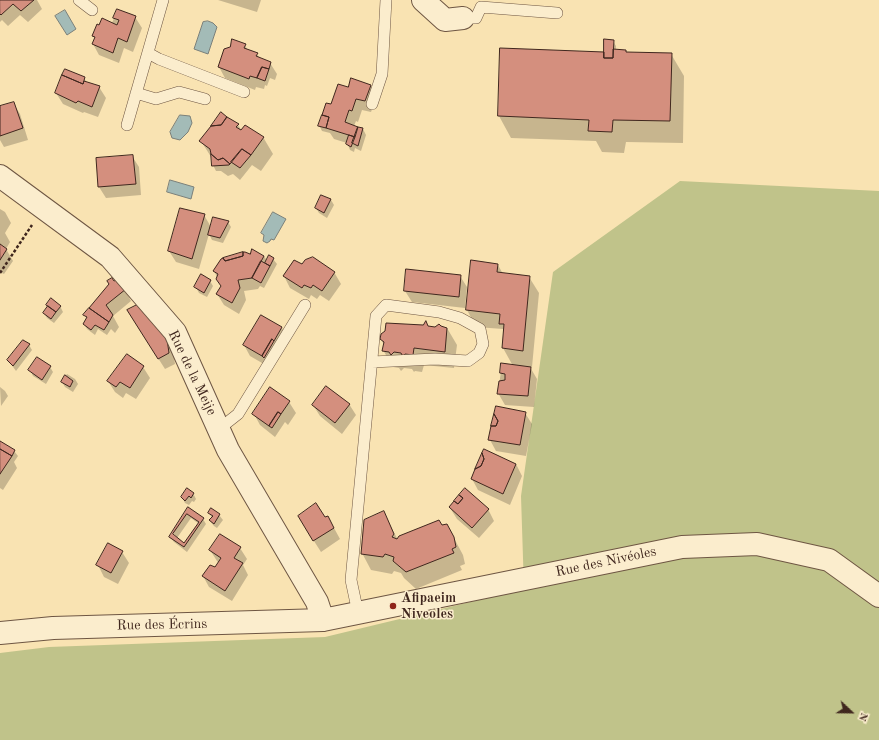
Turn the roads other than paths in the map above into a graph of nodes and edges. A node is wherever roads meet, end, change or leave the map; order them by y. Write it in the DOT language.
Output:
graph roads {
  1 [pos="79,0"];
  2 [pos="163,0"];
  3 [pos="386,0"];
  4 [pos="423,0"];
  5 [pos="92,10"];
  6 [pos="557,13"];
  7 [pos="463,18"];
  8 [pos="148,53"];
  9 [pos="136,92"];
  10 [pos="244,92"];
  11 [pos="205,99"];
  12 [pos="372,104"];
  13 [pos="127,125"];
  14 [pos="0,176"];
  15 [pos="305,305"];
  16 [pos="372,362"];
  17 [pos="219,429"];
  18 [pos="879,596"];
  19 [pos="358,613"];
  20 [pos="323,620"];
  21 [pos="0,633"];
  1 -- 5 [label="lane"];
  2 -- 8 [label="lane"];
  3 -- 12 [label="lane"];
  4 -- 7 [label="street"];
  6 -- 7 [label="lane"];
  8 -- 9 [label="lane"];
  8 -- 10 [label="lane"];
  9 -- 11 [label="lane"];
  9 -- 13 [label="lane"];
  14 -- 17 [label="street, Rue de la Meije"];
  15 -- 17 [label="lane"];
  16 -- 16 [label="lane"];
  16 -- 19 [label="lane"];
  17 -- 20 [label="street, Rue de la Meije"];
  18 -- 19 [label="street, Rue des Nivéoles"];
  19 -- 20 [label="street, Rue des Nivéoles"];
  20 -- 21 [label="street, Rue des Écrins"];
}
